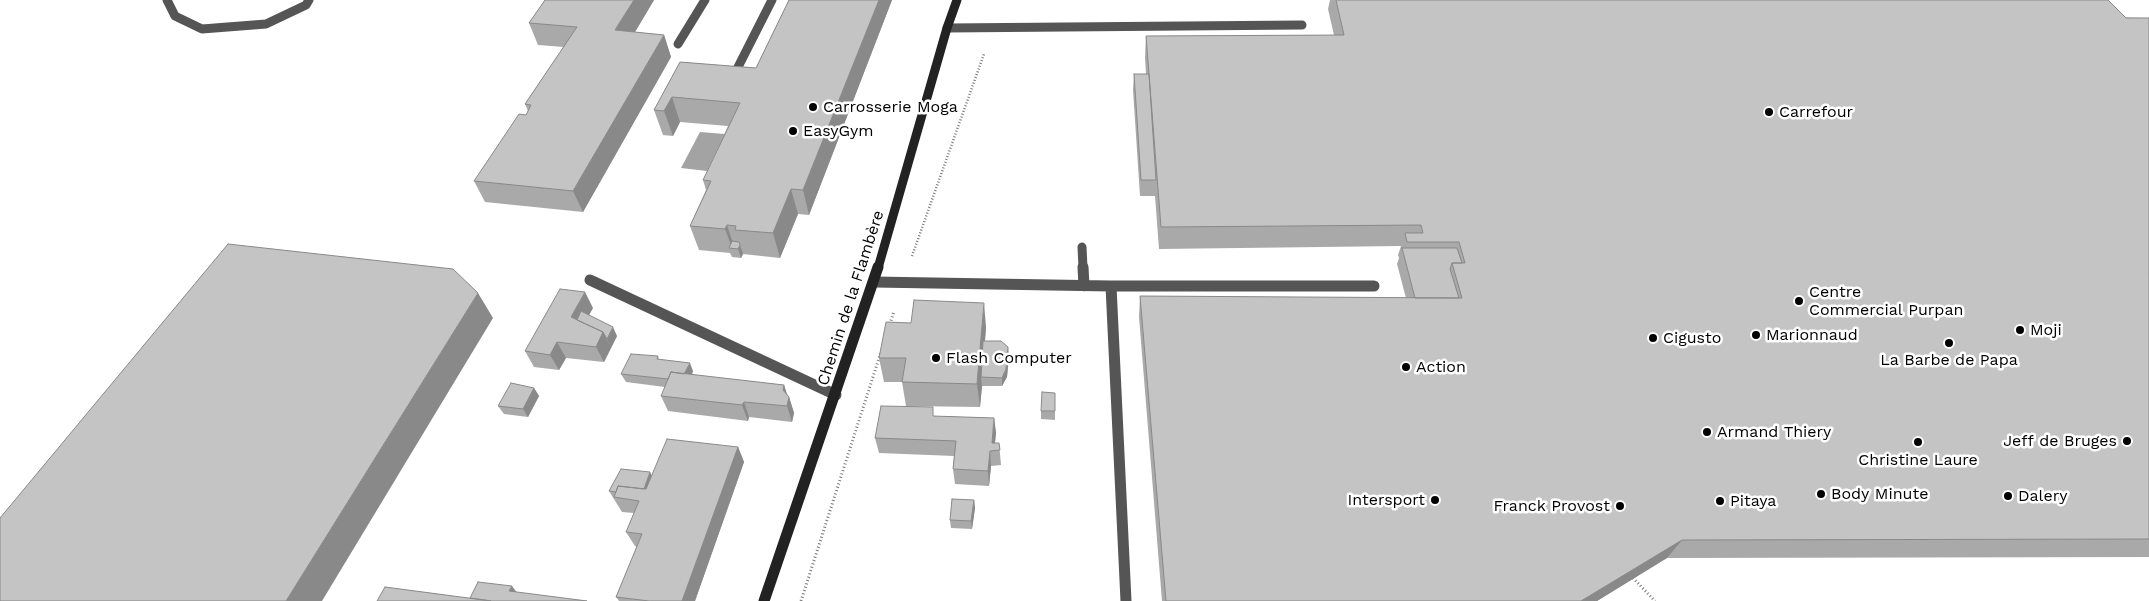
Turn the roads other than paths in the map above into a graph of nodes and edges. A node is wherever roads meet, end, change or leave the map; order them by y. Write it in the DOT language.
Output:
graph roads {
  1 [pos="167,0"];
  2 [pos="308,0"];
  3 [pos="705,0"];
  4 [pos="772,0"];
  5 [pos="957,0"];
  6 [pos="1302,25"];
  7 [pos="947,28"];
  8 [pos="678,44"];
  9 [pos="735,73"];
  10 [pos="1082,247"];
  11 [pos="590,280"];
  12 [pos="874,282"];
  13 [pos="1084,286"];
  14 [pos="1111,286"];
  15 [pos="1374,286"];
  16 [pos="836,395"];
  17 [pos="764,601"];
  18 [pos="1126,601"];
  1 -- 2 [label="street"];
  3 -- 8 [label="street"];
  4 -- 9 [label="street"];
  5 -- 7 [label="street, Chemin de la Flambère"];
  6 -- 7 [label="street"];
  7 -- 12 [label="street, Chemin de la Flambère"];
  10 -- 13 [label="street"];
  11 -- 16 [label="street"];
  12 -- 13 [label="street"];
  12 -- 16 [label="street, Chemin de la Flambère"];
  13 -- 14 [label="street"];
  14 -- 15 [label="street"];
  14 -- 18 [label="street"];
  16 -- 17 [label="street, Chemin de la Flambère"];
}
